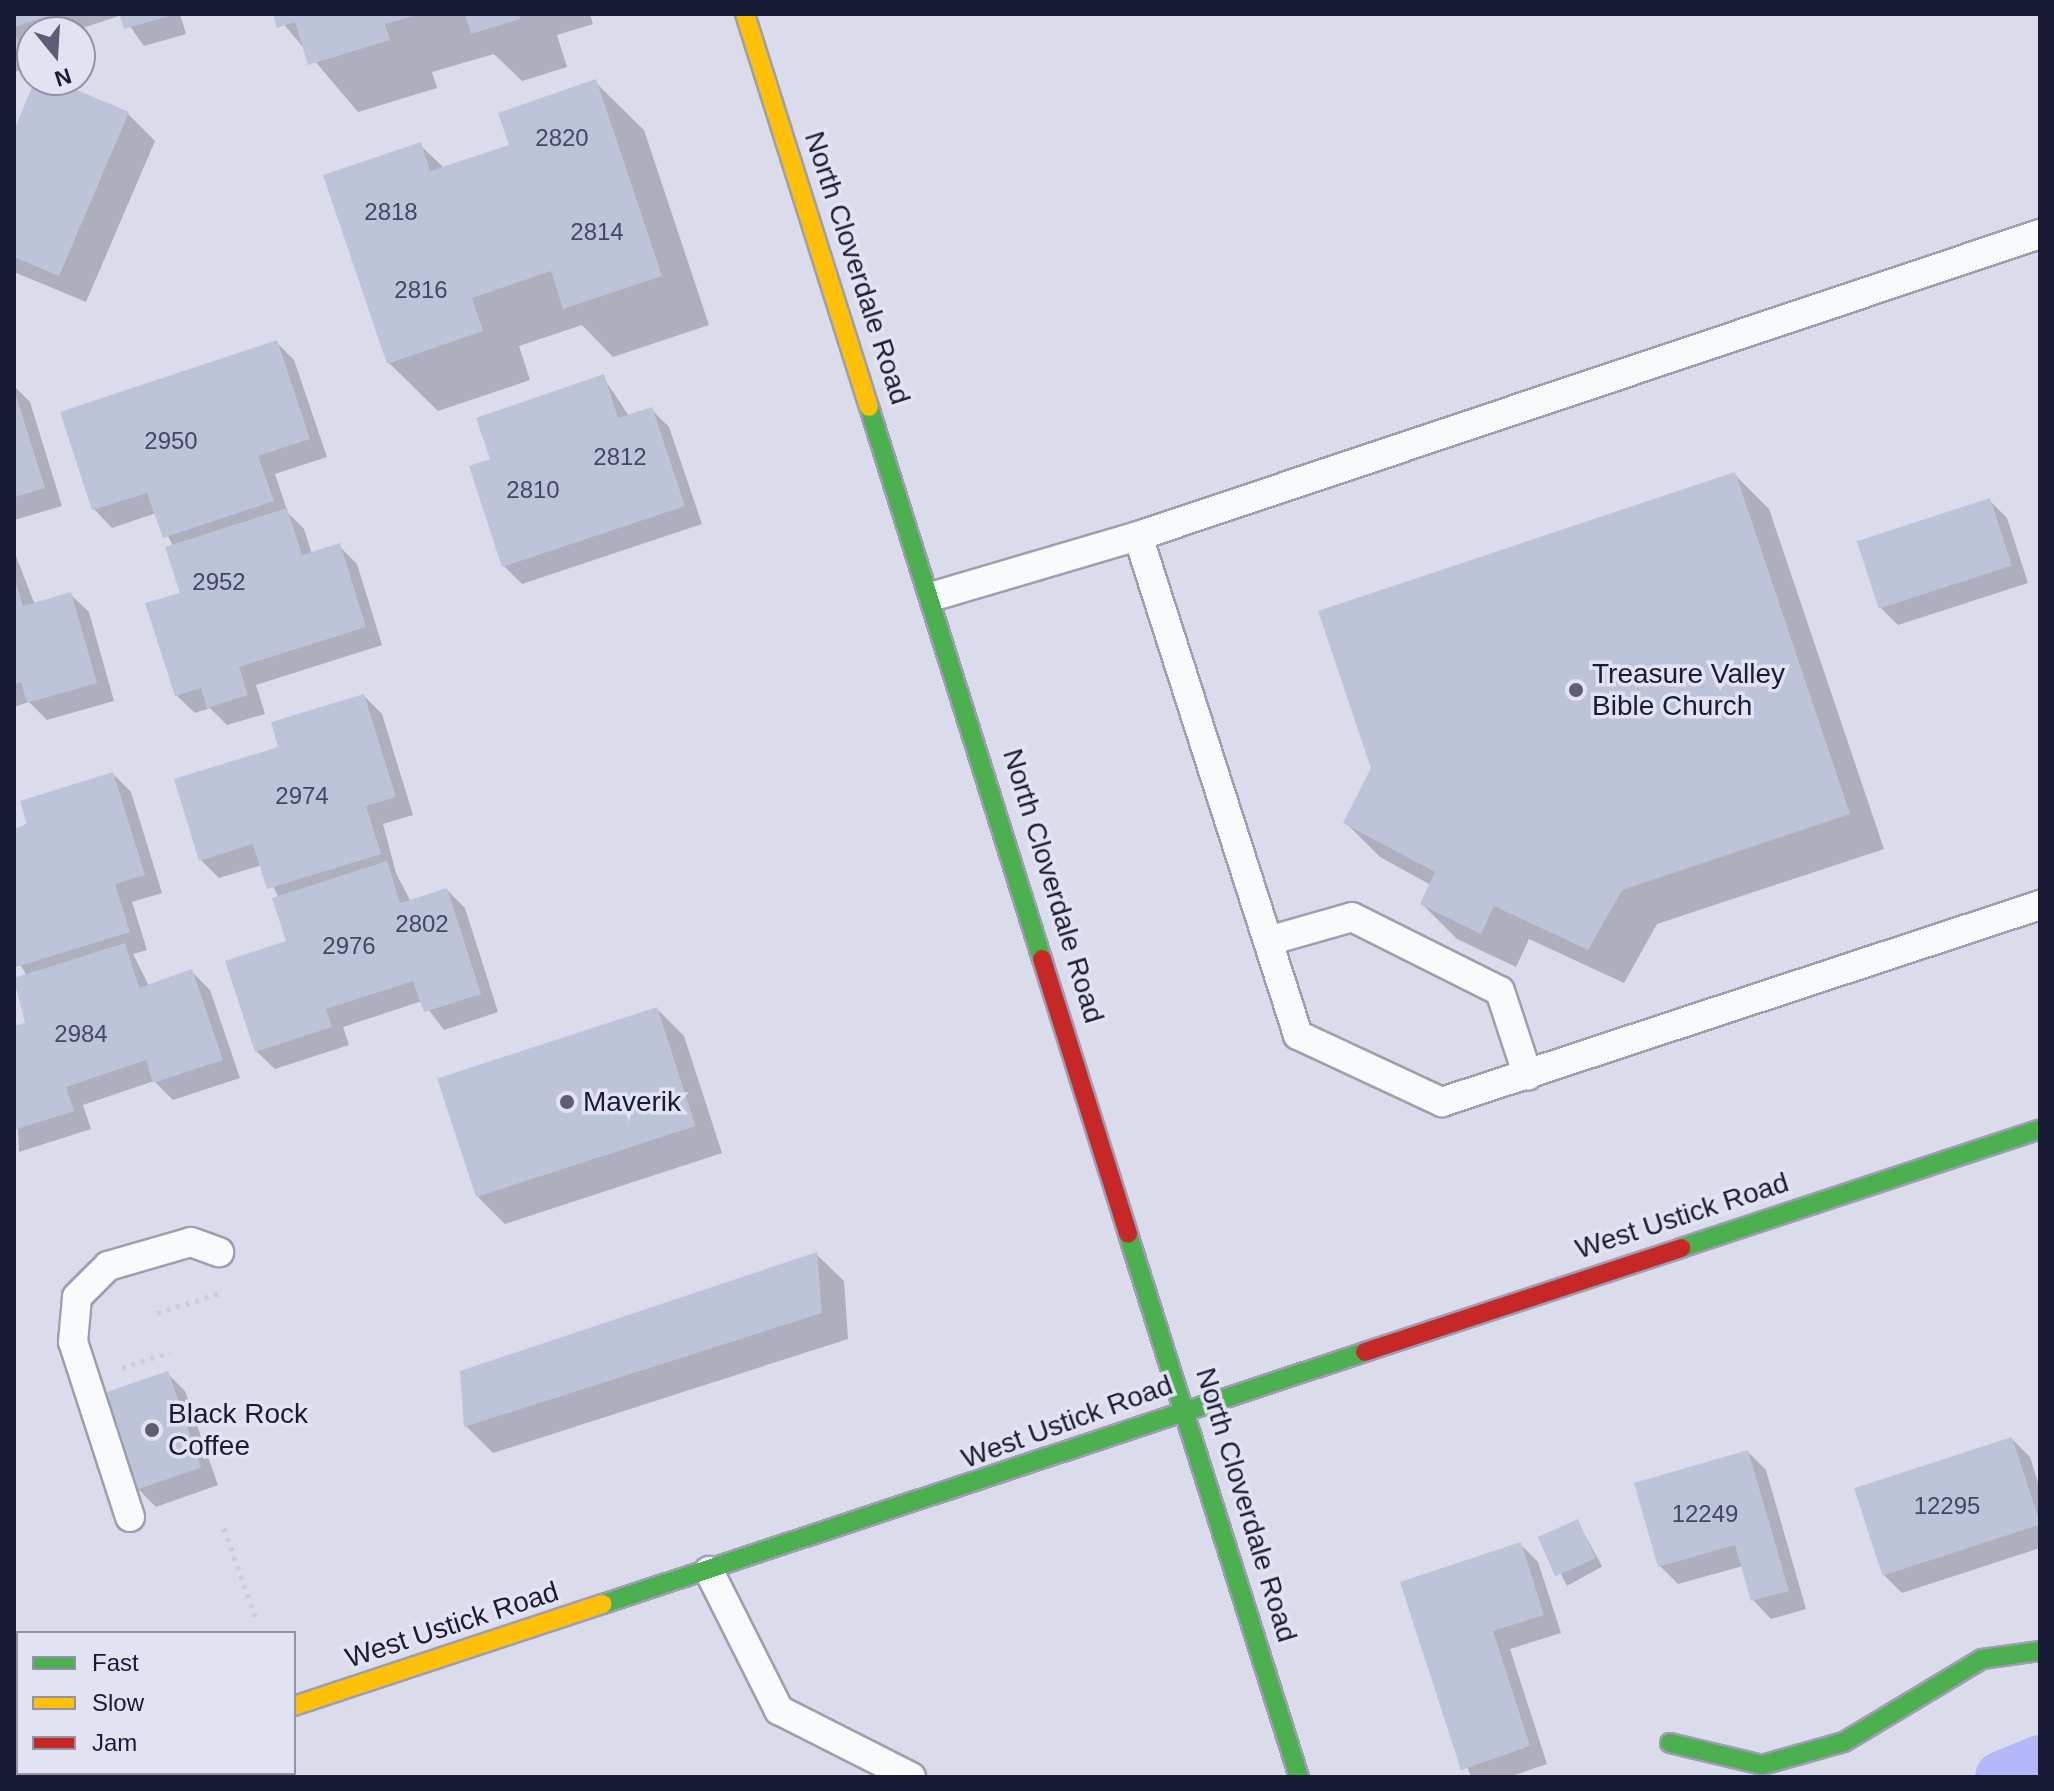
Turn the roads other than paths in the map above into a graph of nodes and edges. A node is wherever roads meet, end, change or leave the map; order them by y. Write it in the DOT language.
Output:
graph roads {
  1 [pos="745,14"];
  2 [pos="2040,234"];
  3 [pos="1138,536"];
  4 [pos="934,596"];
  5 [pos="2040,905"];
  6 [pos="1268,941"];
  7 [pos="1528,1076"];
  8 [pos="2040,1129"];
  9 [pos="219,1252"];
  10 [pos="1189,1409"];
  11 [pos="130,1517"];
  12 [pos="709,1571"];
  13 [pos="2040,1651"];
  14 [pos="296,1705"];
  15 [pos="1670,1743"];
  16 [pos="911,1777"];
  17 [pos="1299,1777"];
  1 -- 4 [label="main road, North Cloverdale Road"];
  2 -- 3 [label="lane"];
  3 -- 4 [label="lane"];
  3 -- 6 [label="lane"];
  4 -- 10 [label="main road, North Cloverdale Road"];
  5 -- 7 [label="lane"];
  6 -- 7 [label="lane"];
  6 -- 7 [label="lane"];
  8 -- 10 [label="main road, West Ustick Road"];
  9 -- 11 [label="lane"];
  10 -- 12 [label="main road, West Ustick Road"];
  10 -- 17 [label="main road, North Cloverdale Road"];
  12 -- 14 [label="main road, West Ustick Road"];
  12 -- 16 [label="lane"];
  13 -- 15 [label="main road"];
}
